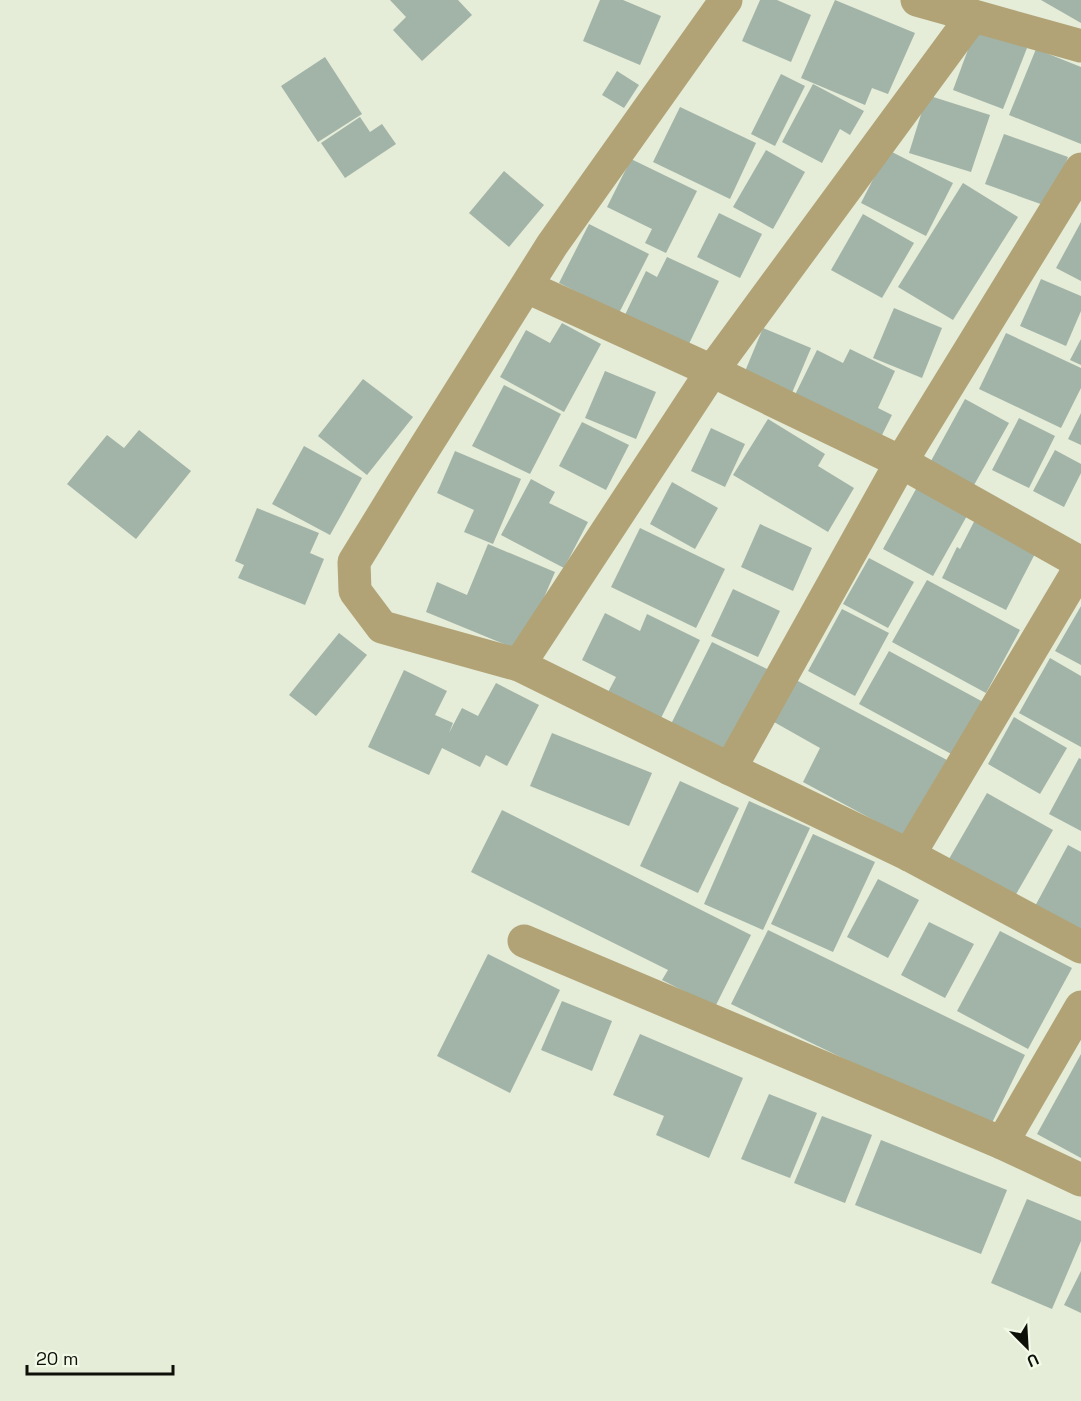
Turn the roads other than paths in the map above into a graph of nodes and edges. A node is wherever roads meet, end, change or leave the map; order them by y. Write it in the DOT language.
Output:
graph roads {
  1 [pos="726,0"];
  2 [pos="918,0"];
  3 [pos="972,17"];
  4 [pos="1081,46"];
  5 [pos="1081,169"];
  6 [pos="527,287"];
  7 [pos="712,370"];
  8 [pos="901,462"];
  9 [pos="1081,565"];
  10 [pos="519,665"];
  11 [pos="730,769"];
  12 [pos="909,855"];
  13 [pos="524,941"];
  14 [pos="1081,947"];
  15 [pos="1081,1007"];
  16 [pos="1002,1143"];
  17 [pos="1081,1180"];
  1 -- 6 [label="street"];
  2 -- 3 [label="street"];
  3 -- 4 [label="street"];
  3 -- 7 [label="street"];
  5 -- 8 [label="street"];
  6 -- 7 [label="street"];
  6 -- 10 [label="street"];
  7 -- 8 [label="street"];
  7 -- 10 [label="street"];
  8 -- 9 [label="street"];
  8 -- 11 [label="street"];
  9 -- 12 [label="street"];
  10 -- 11 [label="street"];
  11 -- 12 [label="street"];
  12 -- 14 [label="street"];
  13 -- 16 [label="street"];
  15 -- 16 [label="street"];
  16 -- 17 [label="street"];
}
